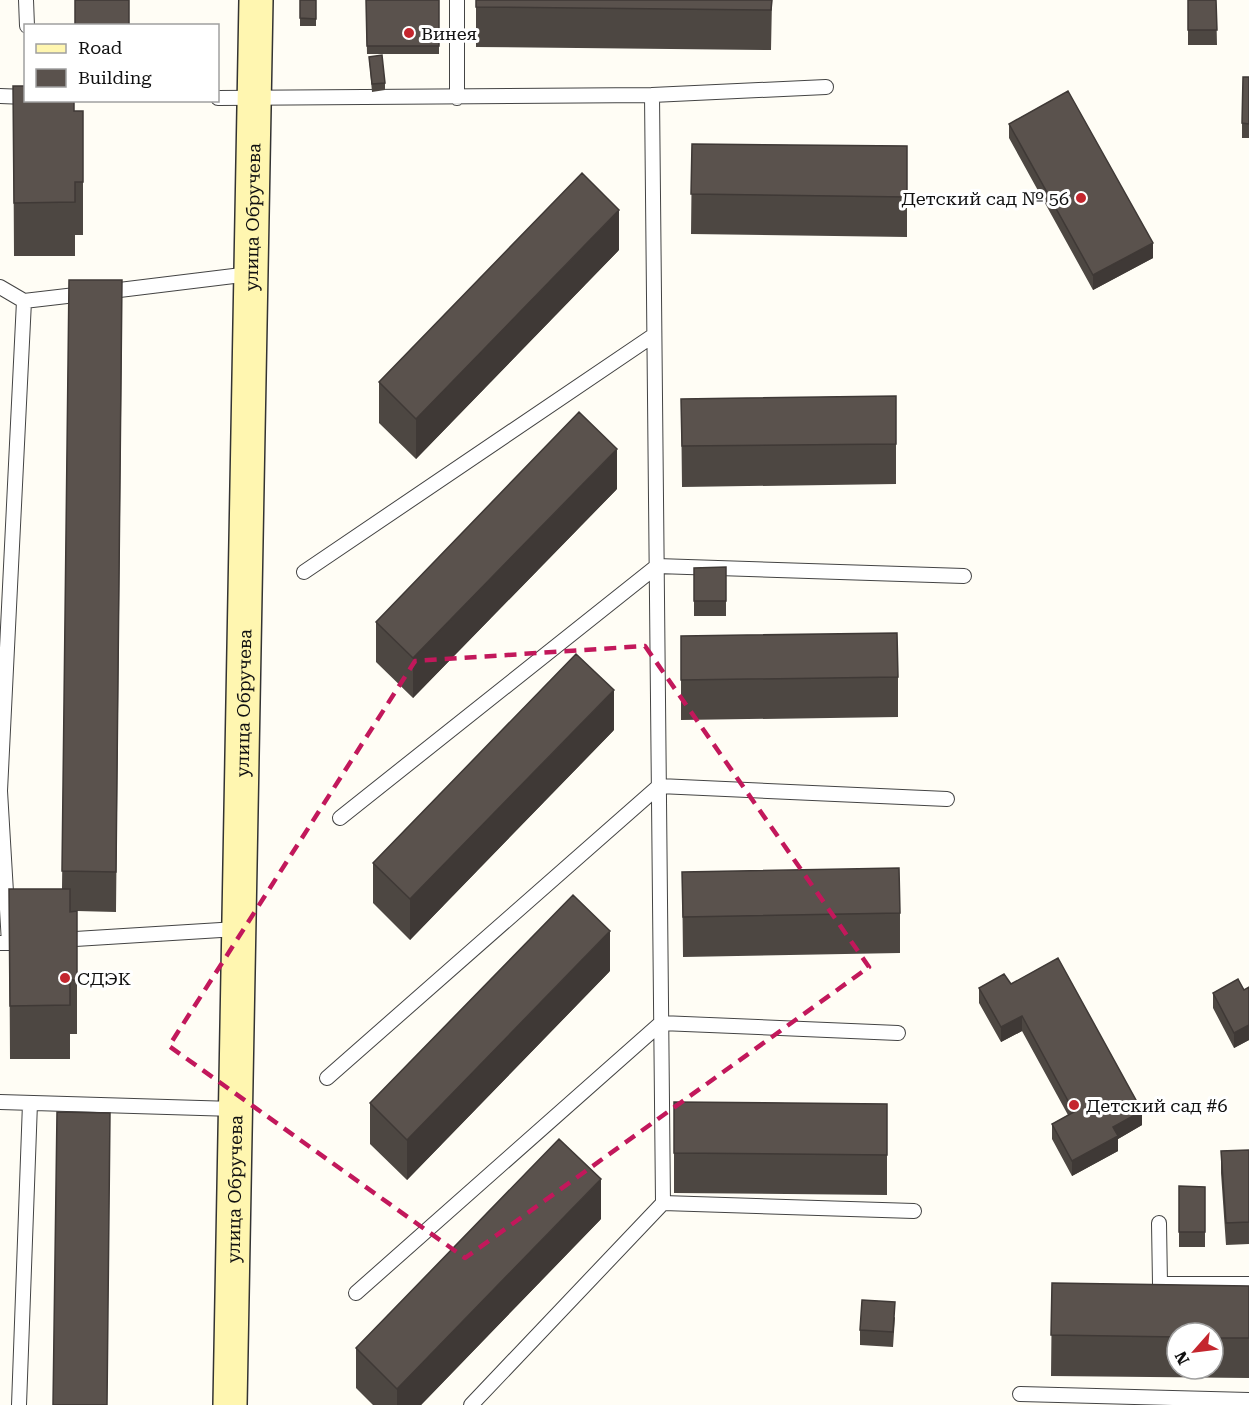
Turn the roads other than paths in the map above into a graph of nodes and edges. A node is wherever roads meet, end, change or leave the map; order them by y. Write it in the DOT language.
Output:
graph roads {
  1 [pos="26,0"];
  2 [pos="256,0"];
  3 [pos="457,0"];
  4 [pos="27,24"];
  5 [pos="826,87"];
  6 [pos="652,94"];
  7 [pos="0,96"];
  8 [pos="24,97"];
  9 [pos="219,98"];
  10 [pos="457,98"];
  11 [pos="255,99"];
  12 [pos="250,274"];
  13 [pos="0,287"];
  14 [pos="24,301"];
  15 [pos="654,335"];
  16 [pos="657,566"];
  17 [pos="304,572"];
  18 [pos="964,576"];
  19 [pos="659,786"];
  20 [pos="0,791"];
  21 [pos="947,799"];
  22 [pos="340,818"];
  23 [pos="237,929"];
  24 [pos="44,941"];
  25 [pos="10,942"];
  26 [pos="661,1023"];
  27 [pos="898,1033"];
  28 [pos="327,1078"];
  29 [pos="0,1102"];
  30 [pos="30,1103"];
  31 [pos="234,1109"];
  32 [pos="663,1203"];
  33 [pos="914,1210"];
  34 [pos="1159,1224"];
  35 [pos="1249,1284"];
  36 [pos="356,1293"];
  37 [pos="1020,1394"];
  38 [pos="1249,1400"];
  39 [pos="19,1405"];
  40 [pos="230,1405"];
  41 [pos="471,1405"];
  1 -- 4 [label="lane"];
  2 -- 11 [label="main road, улица Обручева"];
  3 -- 10 [label="lane"];
  5 -- 6 [label="lane"];
  6 -- 10 [label="lane"];
  6 -- 15 [label="lane"];
  7 -- 8 [label="lane"];
  9 -- 11 [label="lane"];
  10 -- 11 [label="lane"];
  11 -- 12 [label="main road, улица Обручева"];
  12 -- 14 [label="lane"];
  12 -- 23 [label="main road, улица Обручева"];
  13 -- 14 [label="lane"];
  14 -- 20 [label="lane"];
  15 -- 16 [label="lane"];
  15 -- 17 [label="lane"];
  16 -- 18 [label="lane"];
  16 -- 19 [label="lane"];
  16 -- 22 [label="lane"];
  19 -- 21 [label="lane"];
  19 -- 26 [label="lane"];
  19 -- 28 [label="lane"];
  20 -- 25 [label="lane"];
  23 -- 24 [label="lane"];
  23 -- 31 [label="main road, улица Обручева"];
  26 -- 27 [label="lane"];
  26 -- 32 [label="lane"];
  26 -- 36 [label="lane"];
  29 -- 30 [label="lane"];
  30 -- 31 [label="lane"];
  30 -- 39 [label="lane"];
  31 -- 40 [label="main road, улица Обручева"];
  32 -- 33 [label="lane"];
  32 -- 41 [label="lane"];
  34 -- 35 [label="lane"];
  37 -- 38 [label="lane"];
}
